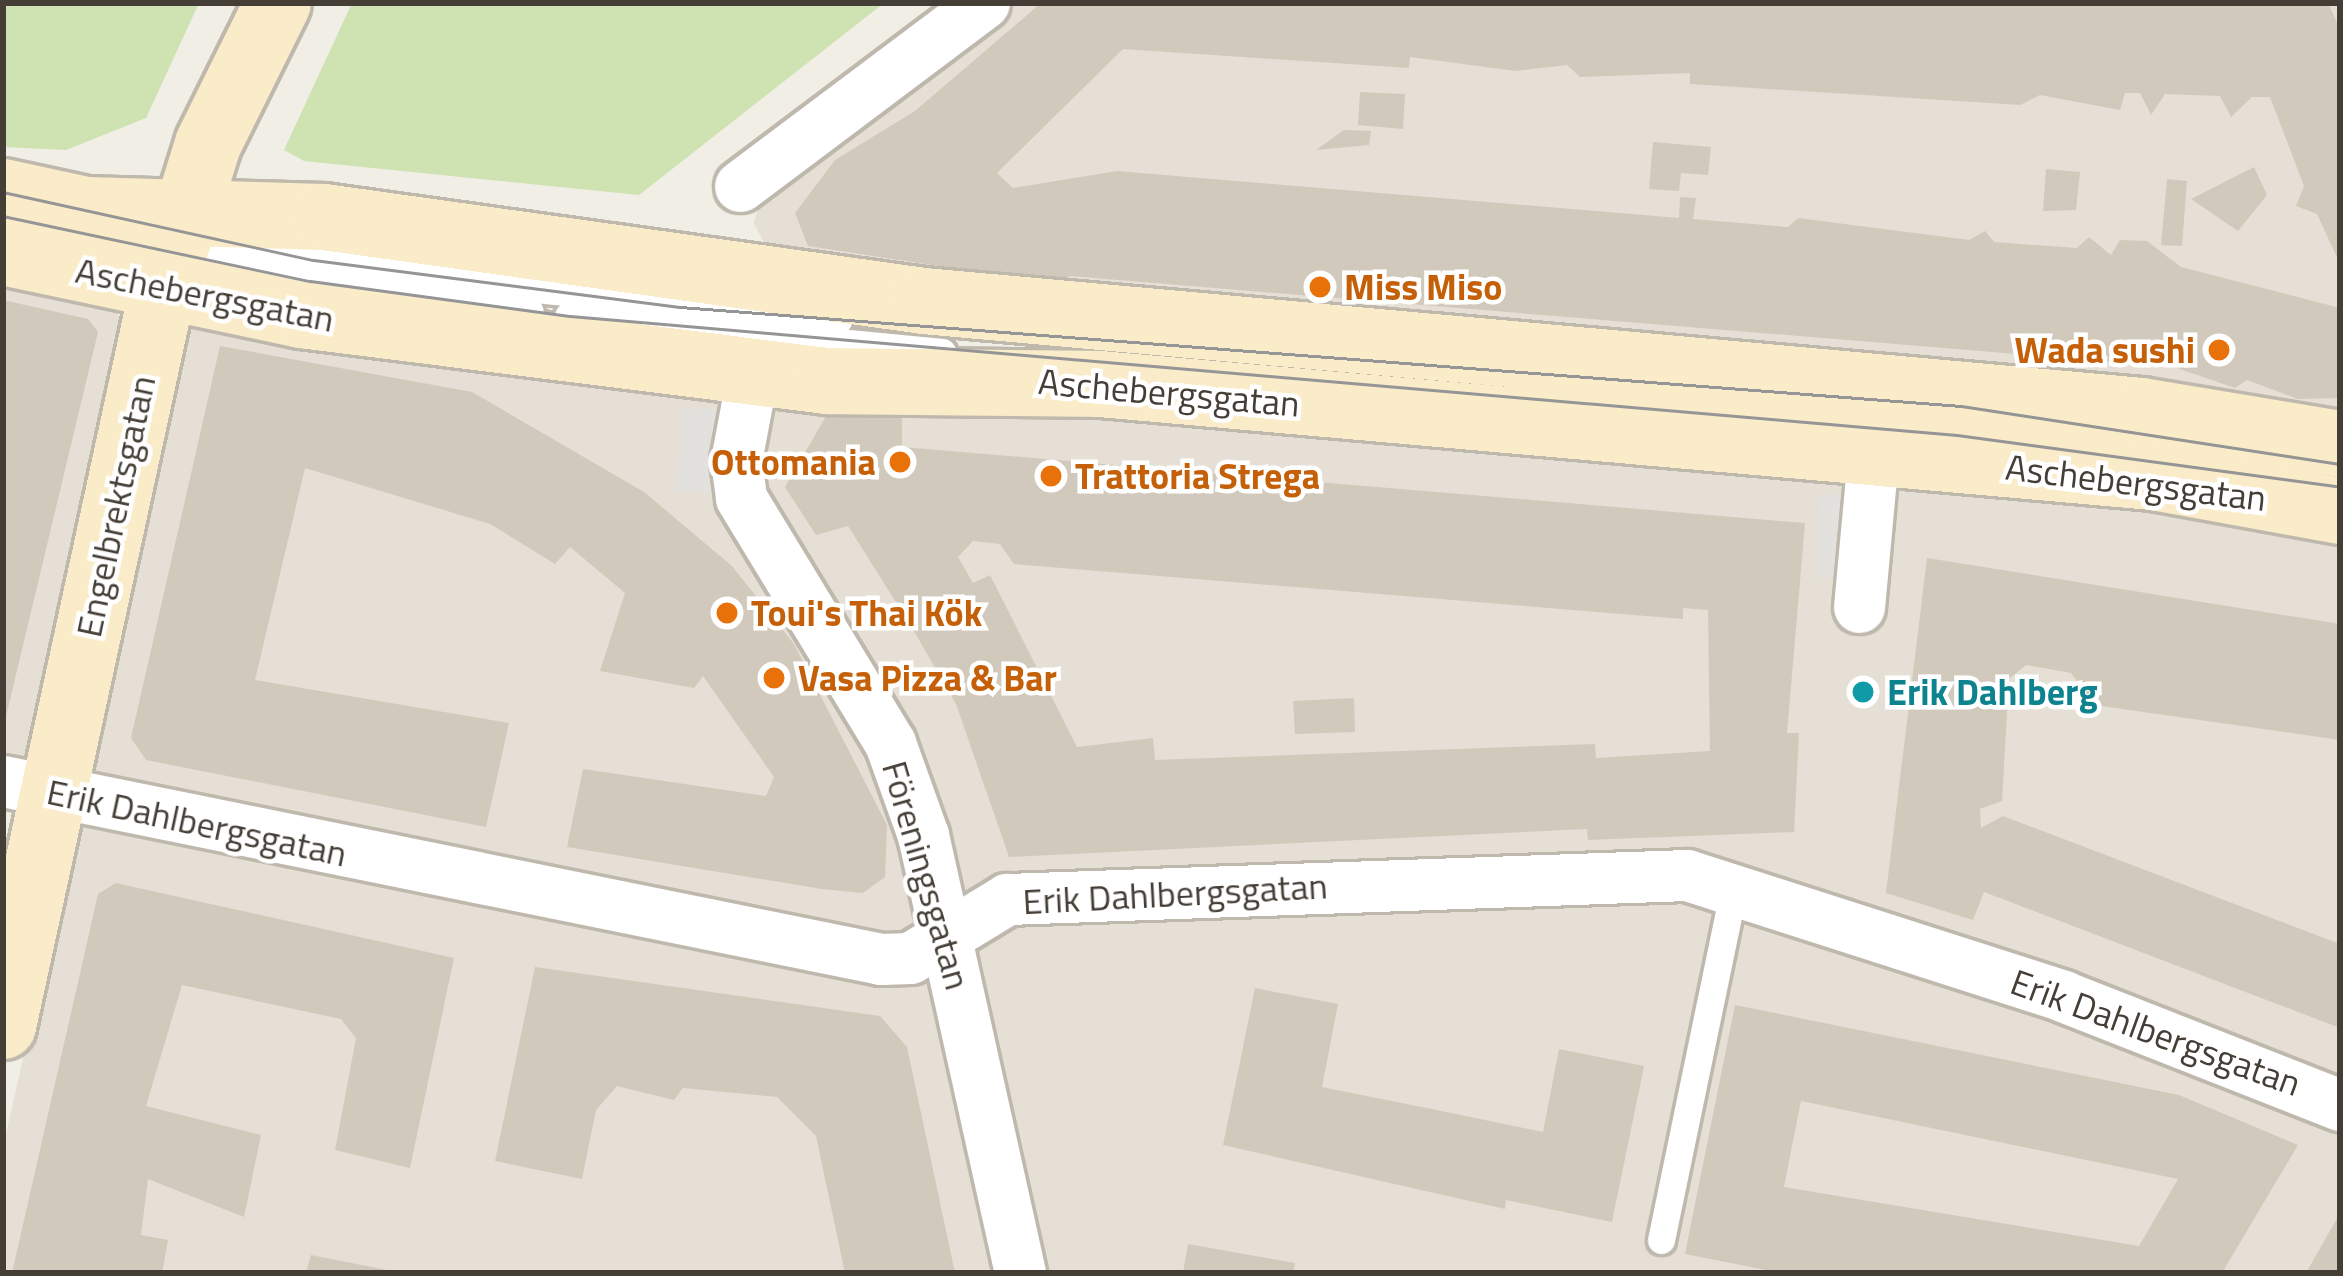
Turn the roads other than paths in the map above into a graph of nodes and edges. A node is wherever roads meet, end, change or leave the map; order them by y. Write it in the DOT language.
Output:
graph roads {
  1 [pos="278,3"];
  2 [pos="984,3"];
  3 [pos="740,187"];
  4 [pos="3,192"];
  5 [pos="3,216"];
  6 [pos="175,247"];
  7 [pos="3,252"];
  8 [pos="753,371"];
  9 [pos="2340,444"];
  10 [pos="1873,455"];
  11 [pos="2340,464"];
  12 [pos="2340,487"];
  13 [pos="2340,511"];
  14 [pos="1859,607"];
  15 [pos="28,786"];
  16 [pos="1735,884"];
  17 [pos="949,937"];
  18 [pos="3,1026"];
  19 [pos="2340,1105"];
  20 [pos="1661,1240"];
  21 [pos="1021,1273"];
  1 -- 6 [label="street, Engelbrektsgatan"];
  2 -- 3 [label="street"];
  4 -- 6 [label="street, Aschebergsgatan"];
  5 -- 6 [label="lane"];
  6 -- 7 [label="street, Aschebergsgatan"];
  6 -- 8 [label="street, Aschebergsgatan"];
  6 -- 9 [label="street, Aschebergsgatan"];
  6 -- 11 [label="lane"];
  6 -- 12 [label="lane"];
  6 -- 15 [label="street, Engelbrektsgatan"];
  8 -- 10 [label="street, Aschebergsgatan"];
  8 -- 17 [label="street, Föreningsgatan"];
  10 -- 13 [label="street, Aschebergsgatan"];
  10 -- 14 [label="street"];
  15 -- 17 [label="street, Erik Dahlbergsgatan"];
  15 -- 18 [label="street, Engelbrektsgatan"];
  16 -- 17 [label="street, Erik Dahlbergsgatan"];
  16 -- 19 [label="street, Erik Dahlbergsgatan"];
  16 -- 20 [label="lane"];
  17 -- 21 [label="street, Föreningsgatan"];
}
